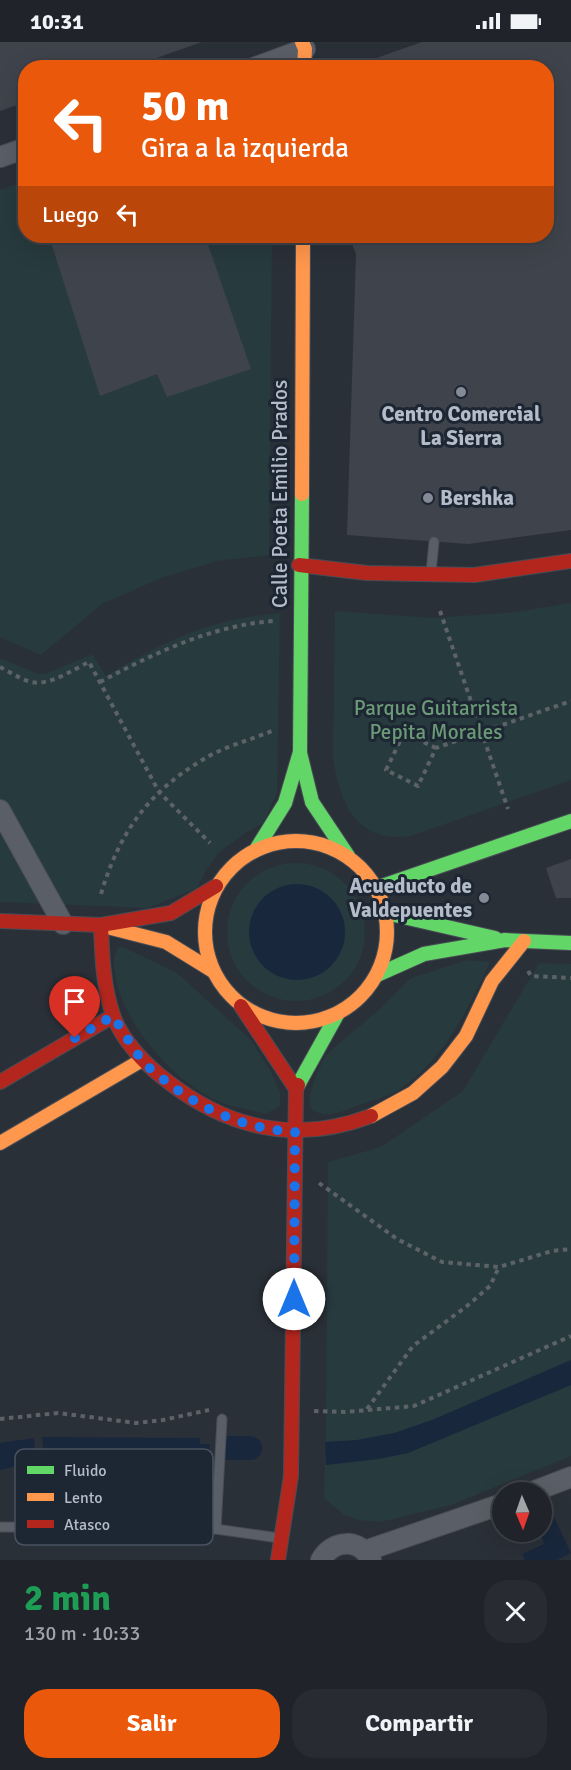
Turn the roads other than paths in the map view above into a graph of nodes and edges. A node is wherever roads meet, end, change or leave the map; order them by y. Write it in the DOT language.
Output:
graph roads {
  1 [pos="306,51"];
  2 [pos="278,60"];
  3 [pos="18,151"];
  4 [pos="0,157"];
  5 [pos="303,243"];
  6 [pos="434,542"];
  7 [pos="571,561"];
  8 [pos="300,565"];
  9 [pos="431,574"];
  10 [pos="300,752"];
  11 [pos="0,810"];
  12 [pos="571,821"];
  13 [pos="257,848"];
  14 [pos="348,857"];
  15 [pos="216,886"];
  16 [pos="376,888"];
  17 [pos="386,913"];
  18 [pos="0,921"];
  19 [pos="63,924"];
  20 [pos="101,925"];
  21 [pos="571,943"];
  22 [pos="515,944"];
  23 [pos="213,971"];
  24 [pos="377,975"];
  25 [pos="240,1005"];
  26 [pos="339,1012"];
  27 [pos="113,1016"];
  28 [pos="142,1060"];
  29 [pos="0,1082"];
  30 [pos="296,1089"];
  31 [pos="295,1132"];
  32 [pos="0,1143"];
  33 [pos="222,1419"];
  34 [pos="571,1477"];
  35 [pos="552,1484"];
  36 [pos="492,1508"];
  37 [pos="0,1527"];
  38 [pos="15,1527"];
  39 [pos="213,1529"];
  40 [pos="216,1529"];
  41 [pos="282,1539"];
  42 [pos="368,1555"];
  43 [pos="280,1560"];
  44 [pos="321,1560"];
  1 -- 2 [label="street"];
  3 -- 4 [label="street"];
  5 -- 8 [label="main road, Calle Poeta Emilio Prados"];
  6 -- 9 [label="lane"];
  7 -- 9 [label="main road"];
  8 -- 9 [label="main road"];
  8 -- 10 [label="main road, Calle Poeta Emilio Prados"];
  10 -- 13 [label="main road, Calle Poeta Emilio Prados"];
  10 -- 14 [label="main road, Calle Poeta Emilio Prados"];
  11 -- 19 [label="street"];
  12 -- 16 [label="main road"];
  13 -- 14 [label="main road"];
  13 -- 15 [label="main road"];
  14 -- 16 [label="main road"];
  15 -- 20 [label="main road"];
  15 -- 23 [label="main road"];
  16 -- 17 [label="main road"];
  17 -- 22 [label="main road"];
  17 -- 24 [label="main road"];
  18 -- 19 [label="main road"];
  19 -- 20 [label="main road"];
  20 -- 23 [label="main road"];
  20 -- 27 [label="main road"];
  21 -- 22 [label="main road"];
  22 -- 24 [label="main road"];
  22 -- 31 [label="main road"];
  23 -- 25 [label="main road"];
  24 -- 26 [label="main road"];
  25 -- 26 [label="main road"];
  25 -- 30 [label="main road"];
  26 -- 30 [label="main road"];
  27 -- 28 [label="main road"];
  27 -- 29 [label="main road"];
  28 -- 31 [label="main road"];
  28 -- 32 [label="main road"];
  30 -- 31 [label="main road"];
  31 -- 41 [label="main road"];
  33 -- 40 [label="lane"];
  34 -- 35 [label="street"];
  36 -- 42 [label="street"];
  37 -- 38 [label="lane"];
  39 -- 40 [label="lane"];
  40 -- 41 [label="lane"];
  41 -- 43 [label="main road"];
  42 -- 44 [label="street"];
}
